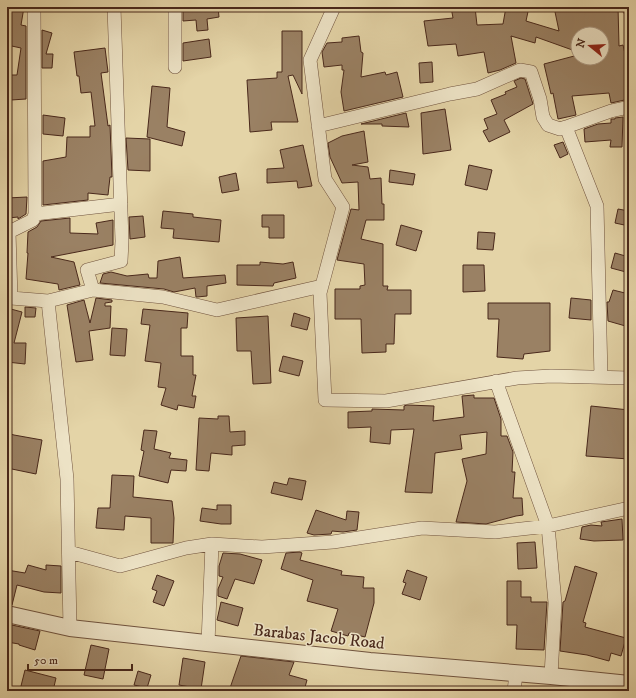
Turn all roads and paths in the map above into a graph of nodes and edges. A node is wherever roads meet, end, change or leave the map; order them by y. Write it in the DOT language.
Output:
graph roads {
  1 [pos="34,7"];
  2 [pos="114,7"];
  3 [pos="175,7"];
  4 [pos="334,7"];
  5 [pos="175,67"];
  6 [pos="629,107"];
  7 [pos="318,126"];
  8 [pos="566,127"];
  9 [pos="121,204"];
  10 [pos="35,214"];
  11 [pos="8,232"];
  12 [pos="322,286"];
  13 [pos="93,290"];
  14 [pos="48,301"];
  15 [pos="601,377"];
  16 [pos="629,378"];
  17 [pos="496,381"];
  18 [pos="629,508"];
  19 [pos="548,526"];
  20 [pos="212,544"];
  21 [pos="68,552"];
  22 [pos="7,614"];
  23 [pos="70,628"];
  24 [pos="208,643"];
  25 [pos="516,674"];
  26 [pos="551,676"];
  27 [pos="629,684"];
  28 [pos="514,691"];
  1 -- 10 [label="street"];
  2 -- 9 [label="street"];
  3 -- 5 [label="street"];
  4 -- 7 [label="street"];
  6 -- 8 [label="street"];
  7 -- 8 [label="street"];
  7 -- 12 [label="street"];
  8 -- 15 [label="street"];
  9 -- 10 [label="street"];
  9 -- 13 [label="street"];
  10 -- 11 [label="street"];
  11 -- 14 [label="street"];
  12 -- 13 [label="street"];
  12 -- 17 [label="street"];
  13 -- 14 [label="street"];
  14 -- 21 [label="street"];
  15 -- 16 [label="street"];
  15 -- 17 [label="street"];
  17 -- 19 [label="street"];
  18 -- 19 [label="street"];
  19 -- 20 [label="street"];
  19 -- 26 [label="street"];
  20 -- 21 [label="street"];
  20 -- 24 [label="street"];
  21 -- 23 [label="street"];
  22 -- 23 [label="street, Barabas Jacob Road"];
  23 -- 24 [label="street, Barabas Jacob Road"];
  24 -- 25 [label="street, Barabas Jacob Road"];
  25 -- 26 [label="street, Barabas Jacob Road"];
  25 -- 28 [label="street"];
  26 -- 27 [label="street, Barabas Jacob Road"];
}
